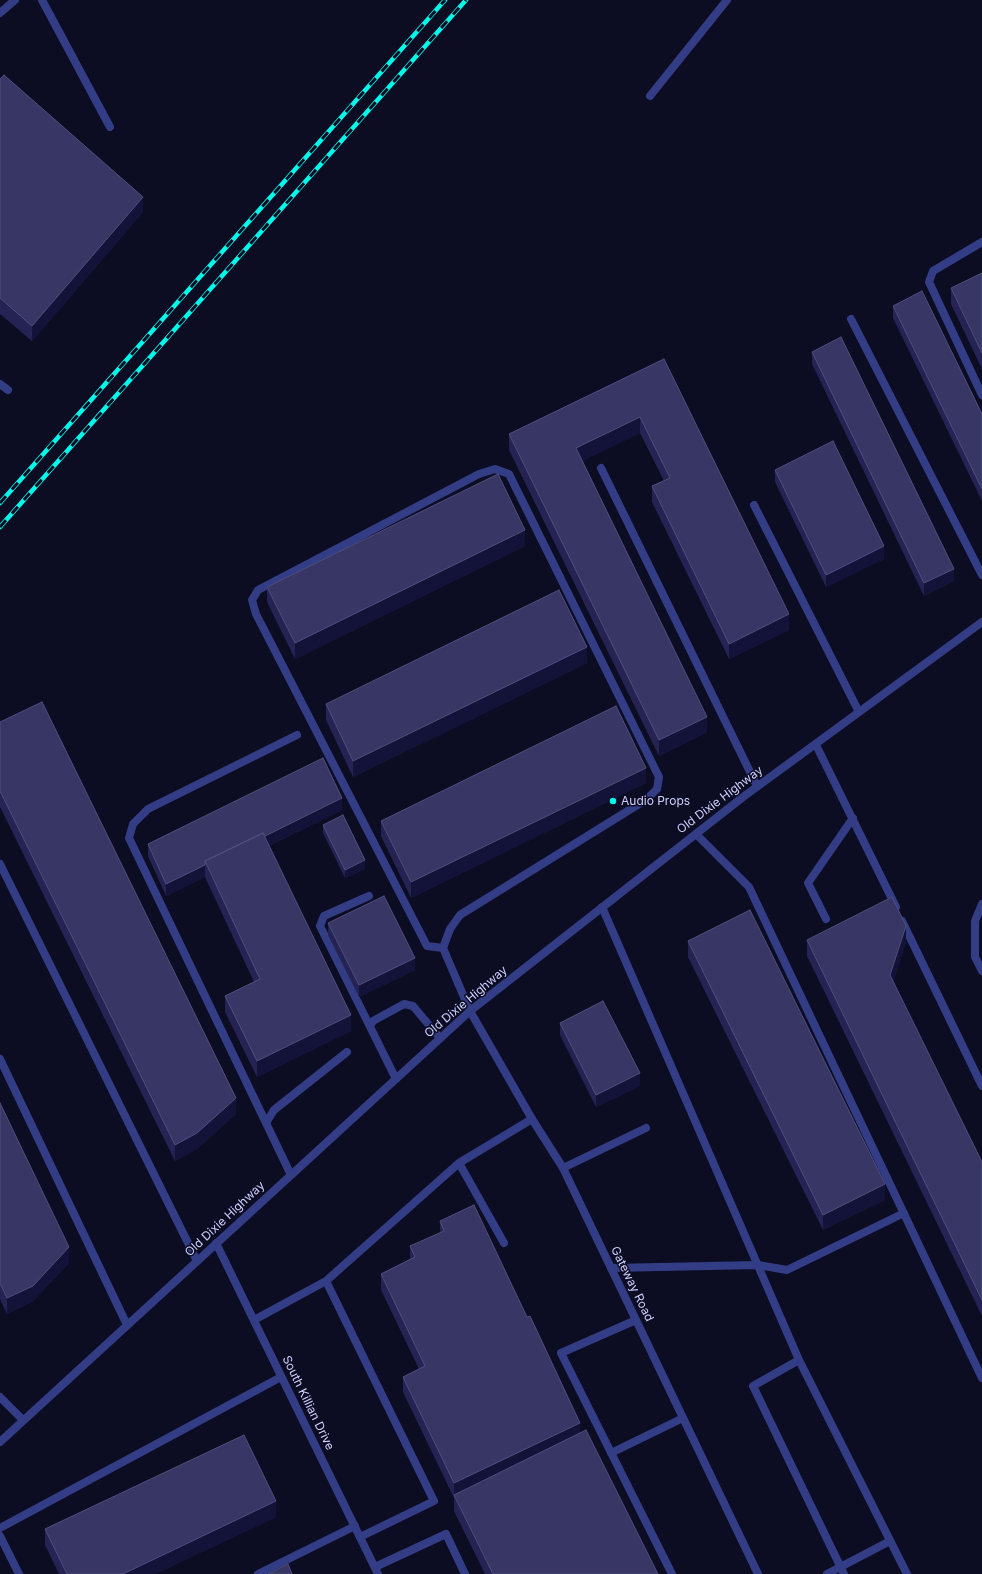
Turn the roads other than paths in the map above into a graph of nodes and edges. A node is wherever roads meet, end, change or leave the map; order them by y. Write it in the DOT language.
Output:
graph roads {
  1 [pos="15,0"];
  2 [pos="42,0"];
  3 [pos="727,0"];
  4 [pos="0,13"];
  5 [pos="650,96"];
  6 [pos="110,127"];
  7 [pos="982,242"];
  8 [pos="851,319"];
  9 [pos="0,384"];
  10 [pos="8,390"];
  11 [pos="982,395"];
  12 [pos="601,468"];
  13 [pos="754,505"];
  14 [pos="982,575"];
  15 [pos="982,622"];
  16 [pos="859,712"];
  17 [pos="297,735"];
  18 [pos="816,745"];
  19 [pos="758,786"];
  20 [pos="853,818"];
  21 [pos="696,834"];
  22 [pos="0,864"];
  23 [pos="369,896"];
  24 [pos="982,904"];
  25 [pos="602,907"];
  26 [pos="826,919"];
  27 [pos="443,948"];
  28 [pos="982,972"];
  29 [pos="470,1011"];
  30 [pos="370,1026"];
  31 [pos="440,1038"];
  32 [pos="347,1052"];
  33 [pos="0,1059"];
  34 [pos="396,1079"];
  35 [pos="982,1086"];
  36 [pos="532,1119"];
  37 [pos="266,1123"];
  38 [pos="646,1128"];
  39 [pos="459,1163"];
  40 [pos="563,1168"];
  41 [pos="291,1175"];
  42 [pos="904,1213"];
  43 [pos="216,1243"];
  44 [pos="504,1243"];
  45 [pos="197,1261"];
  46 [pos="758,1265"];
  47 [pos="611,1268"];
  48 [pos="326,1281"];
  49 [pos="254,1320"];
  50 [pos="636,1320"];
  51 [pos="127,1325"];
  52 [pos="799,1360"];
  53 [pos="282,1377"];
  54 [pos="982,1378"];
  55 [pos="0,1397"];
  56 [pos="683,1418"];
  57 [pos="23,1420"];
  58 [pos="0,1442"];
  59 [pos="611,1453"];
  60 [pos="354,1526"];
  61 [pos="0,1528"];
  62 [pos="0,1536"];
  63 [pos="360,1536"];
  64 [pos="890,1541"];
  65 [pos="842,1570"];
  66 [pos="377,1571"];
  67 [pos="19,1574"];
  68 [pos="258,1574"];
  69 [pos="465,1574"];
  70 [pos="672,1574"];
  71 [pos="758,1574"];
  72 [pos="827,1574"];
  73 [pos="907,1574"];
  1 -- 4 [label="street"];
  2 -- 6 [label="street"];
  3 -- 5 [label="street"];
  7 -- 11 [label="street"];
  8 -- 14 [label="street"];
  9 -- 10 [label="street"];
  12 -- 19 [label="street"];
  13 -- 16 [label="street"];
  15 -- 16 [label="street, Old Dixie Highway"];
  16 -- 18 [label="street, Old Dixie Highway"];
  17 -- 37 [label="street"];
  18 -- 19 [label="street, Old Dixie Highway"];
  18 -- 20 [label="street"];
  19 -- 21 [label="street, Old Dixie Highway"];
  20 -- 26 [label="street"];
  20 -- 35 [label="street"];
  21 -- 25 [label="street, Old Dixie Highway"];
  21 -- 42 [label="street"];
  22 -- 45 [label="street"];
  23 -- 30 [label="street"];
  24 -- 28 [label="street"];
  25 -- 29 [label="street, Old Dixie Highway"];
  25 -- 46 [label="street"];
  27 -- 27 [label="street"];
  27 -- 29 [label="street, Gateway Road"];
  29 -- 31 [label="street, Old Dixie Highway"];
  29 -- 36 [label="street, Gateway Road"];
  30 -- 31 [label="street"];
  30 -- 34 [label="street"];
  31 -- 34 [label="street, Old Dixie Highway"];
  32 -- 37 [label="street"];
  33 -- 51 [label="street"];
  34 -- 41 [label="street, Old Dixie Highway"];
  36 -- 39 [label="street"];
  36 -- 40 [label="street, Gateway Road"];
  37 -- 41 [label="street"];
  38 -- 40 [label="street"];
  39 -- 44 [label="street"];
  39 -- 48 [label="street"];
  40 -- 47 [label="street, Gateway Road"];
  41 -- 43 [label="street, Old Dixie Highway"];
  42 -- 46 [label="street"];
  42 -- 54 [label="street"];
  43 -- 45 [label="street, Old Dixie Highway"];
  43 -- 49 [label="street, South Killian Drive"];
  45 -- 51 [label="street, Old Dixie Highway"];
  46 -- 47 [label="street"];
  46 -- 52 [label="street"];
  47 -- 50 [label="street, Gateway Road"];
  48 -- 49 [label="street"];
  48 -- 63 [label="street"];
  49 -- 53 [label="street, South Killian Drive"];
  50 -- 56 [label="street, Gateway Road"];
  50 -- 59 [label="street"];
  51 -- 57 [label="street, Old Dixie Highway"];
  52 -- 64 [label="street"];
  52 -- 65 [label="street"];
  53 -- 60 [label="street, South Killian Drive"];
  53 -- 61 [label="street"];
  55 -- 57 [label="street"];
  56 -- 59 [label="street"];
  56 -- 71 [label="street, Gateway Road"];
  57 -- 58 [label="street, Old Dixie Highway"];
  59 -- 70 [label="street"];
  60 -- 63 [label="street, South Killian Drive"];
  60 -- 68 [label="street"];
  62 -- 67 [label="street"];
  63 -- 66 [label="street, South Killian Drive"];
  64 -- 65 [label="street"];
  64 -- 73 [label="street"];
  65 -- 72 [label="street"];
  66 -- 69 [label="street"];
}
